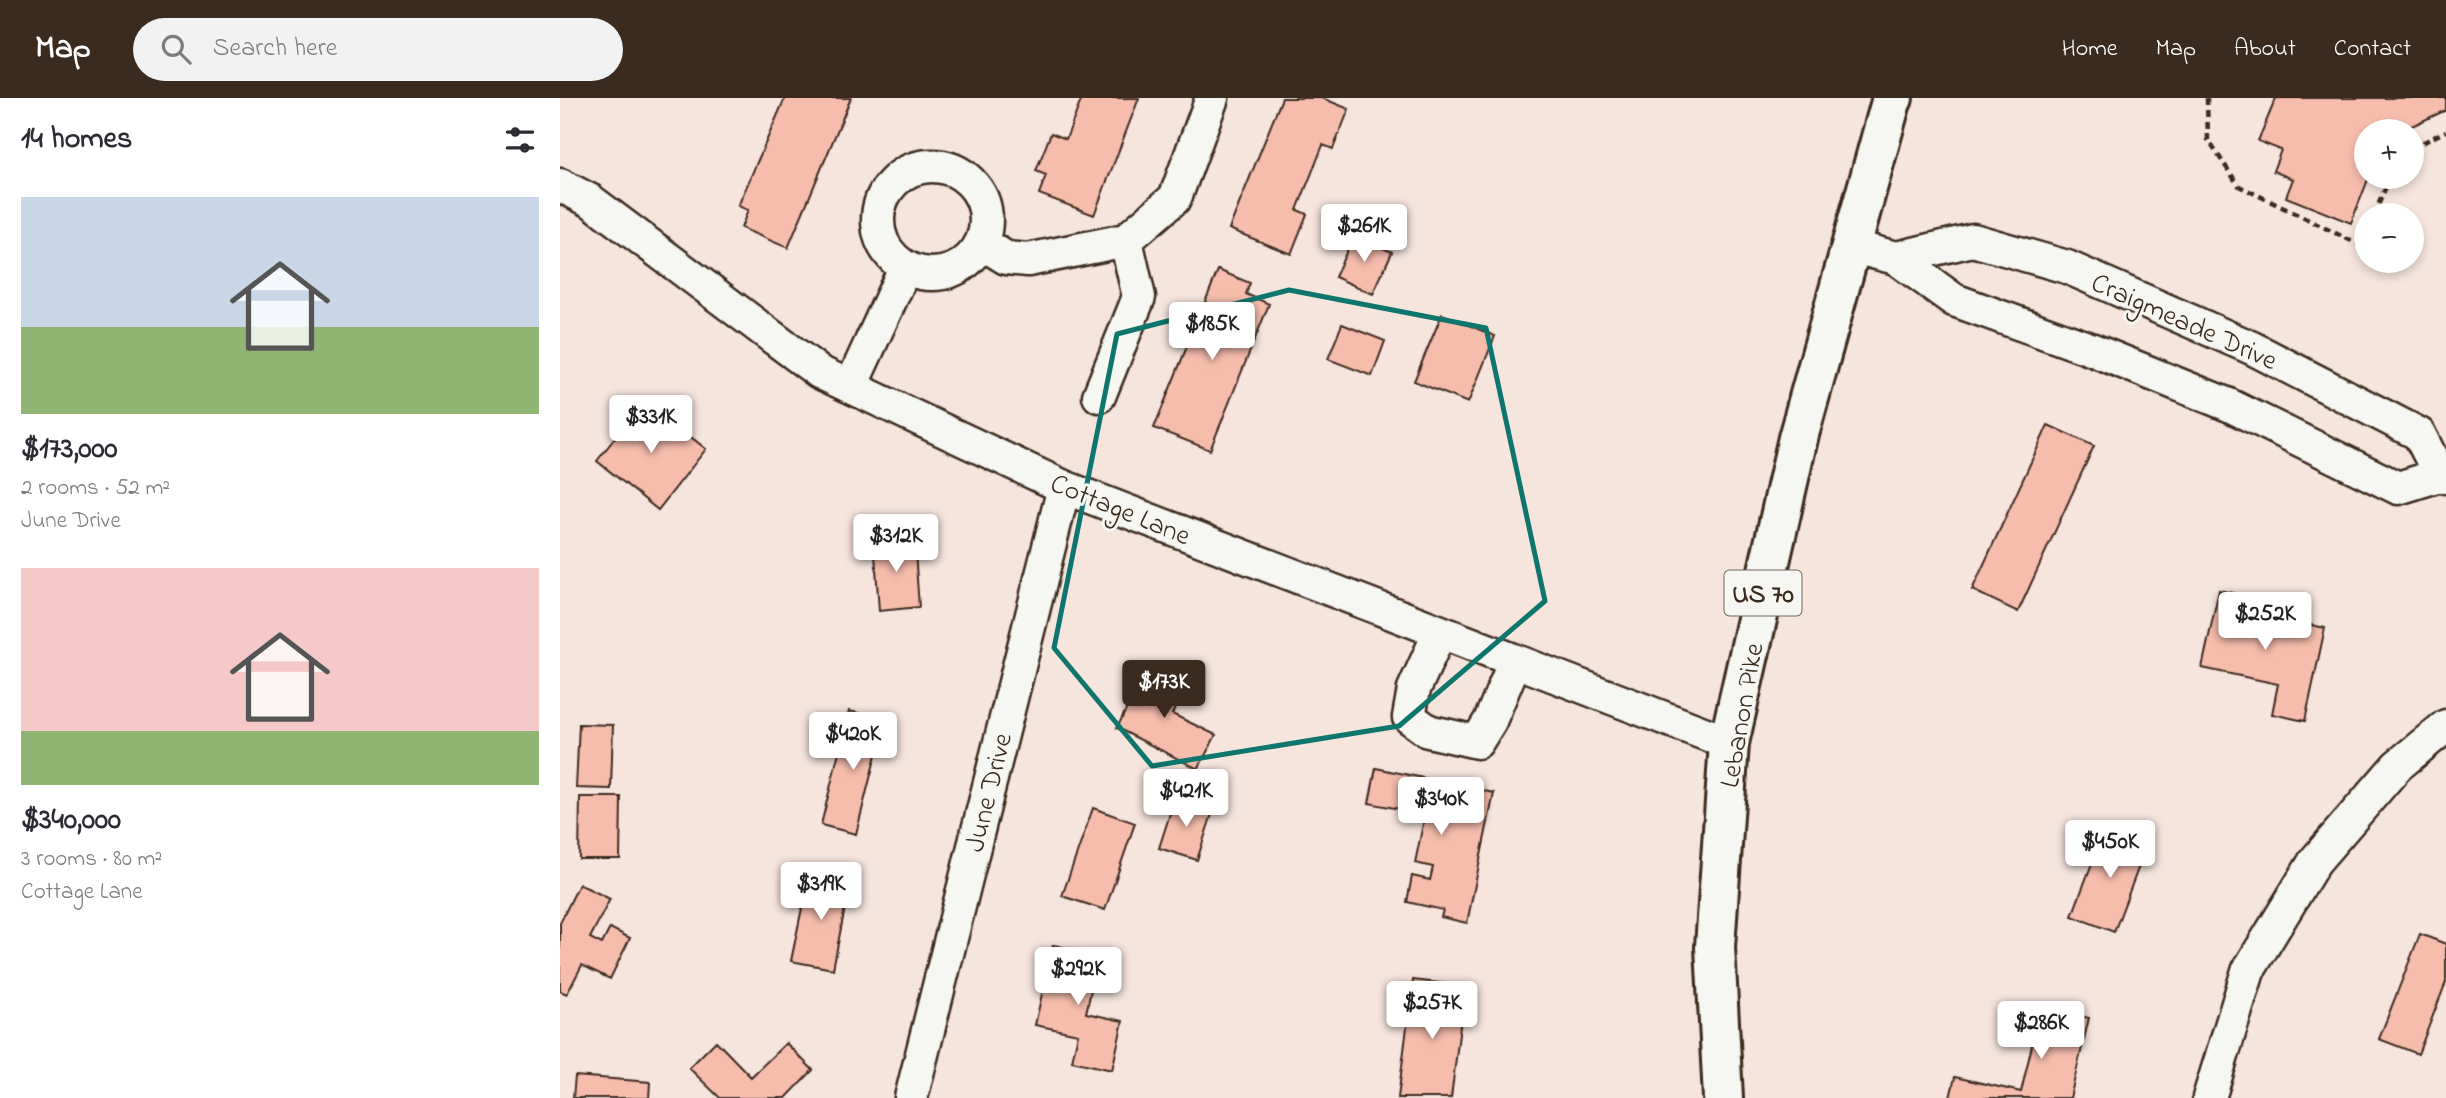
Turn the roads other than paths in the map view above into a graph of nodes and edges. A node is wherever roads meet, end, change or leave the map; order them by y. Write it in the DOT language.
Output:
graph roads {
  1 [pos="1213,98"];
  2 [pos="1892,99"];
  3 [pos="560,185"];
  4 [pos="1126,240"];
  5 [pos="982,243"];
  6 [pos="1850,246"];
  7 [pos="1896,258"];
  8 [pos="905,268"];
  9 [pos="851,386"];
  10 [pos="1099,396"];
  11 [pos="2443,476"];
  12 [pos="1063,487"];
  13 [pos="1440,632"];
  14 [pos="1515,661"];
  15 [pos="2446,726"];
  16 [pos="1729,743"];
  17 [pos="911,1098"];
  18 [pos="1723,1098"];
  19 [pos="2209,1098"];
  1 -- 4 [label="street"];
  2 -- 6 [label="main road, Lebanon Pike / US 70"];
  3 -- 9 [label="street, Cottage Lane"];
  4 -- 5 [label="street"];
  4 -- 10 [label="street"];
  5 -- 8 [label="street"];
  5 -- 8 [label="street"];
  6 -- 7 [label="street, Craigmeade Drive"];
  6 -- 16 [label="main road, Lebanon Pike / US 70"];
  7 -- 11 [label="street, Craigmeade Drive"];
  7 -- 11 [label="street, Craigmeade Drive"];
  8 -- 9 [label="street"];
  9 -- 12 [label="street, Cottage Lane"];
  12 -- 13 [label="street, Cottage Lane"];
  12 -- 17 [label="street, June Drive"];
  13 -- 14 [label="street, Cottage Lane"];
  13 -- 14 [label="street"];
  14 -- 16 [label="street, Cottage Lane"];
  15 -- 19 [label="street"];
  16 -- 18 [label="main road, Lebanon Pike / US 70"];
}
